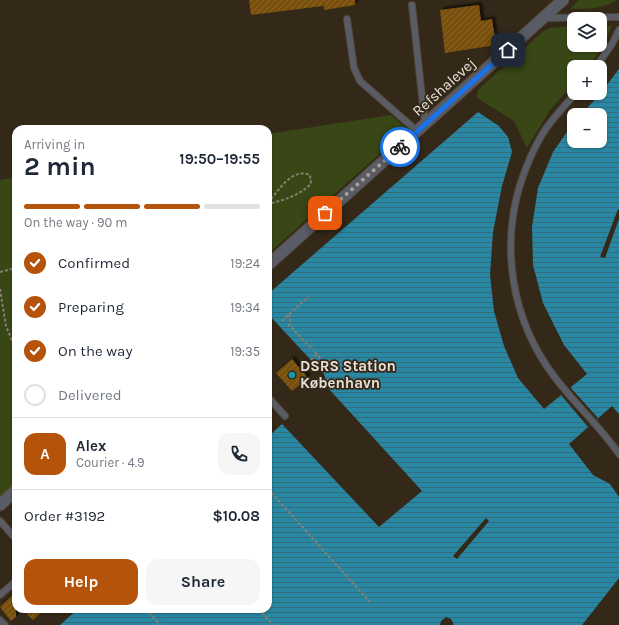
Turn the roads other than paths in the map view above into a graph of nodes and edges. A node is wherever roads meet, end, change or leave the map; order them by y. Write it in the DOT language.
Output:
graph roads {
  1 [pos="563,0"];
  2 [pos="412,5"];
  3 [pos="549,10"];
  4 [pos="619,17"];
  5 [pos="347,19"];
  6 [pos="619,30"];
  7 [pos="601,60"];
  8 [pos="570,100"];
  9 [pos="421,128"];
  10 [pos="272,260"];
  11 [pos="272,401"];
  12 [pos="285,416"];
  13 [pos="619,454"];
  14 [pos="12,494"];
  15 [pos="0,505"];
  16 [pos="0,521"];
  17 [pos="12,534"];
  18 [pos="12,584"];
  19 [pos="0,595"];
  20 [pos="0,620"];
  21 [pos="5,625"];
  1 -- 3 [label="street, Refshalevej"];
  2 -- 9 [label="lane"];
  3 -- 4 [label="lane"];
  3 -- 9 [label="street, Refshalevej"];
  5 -- 9 [label="lane"];
  6 -- 7 [label="lane"];
  8 -- 13 [label="lane"];
  9 -- 10 [label="street, Refshalevej"];
  11 -- 12 [label="lane"];
  14 -- 15 [label="street"];
  16 -- 17 [label="lane"];
  18 -- 19 [label="lane"];
  20 -- 21 [label="lane"];
}
